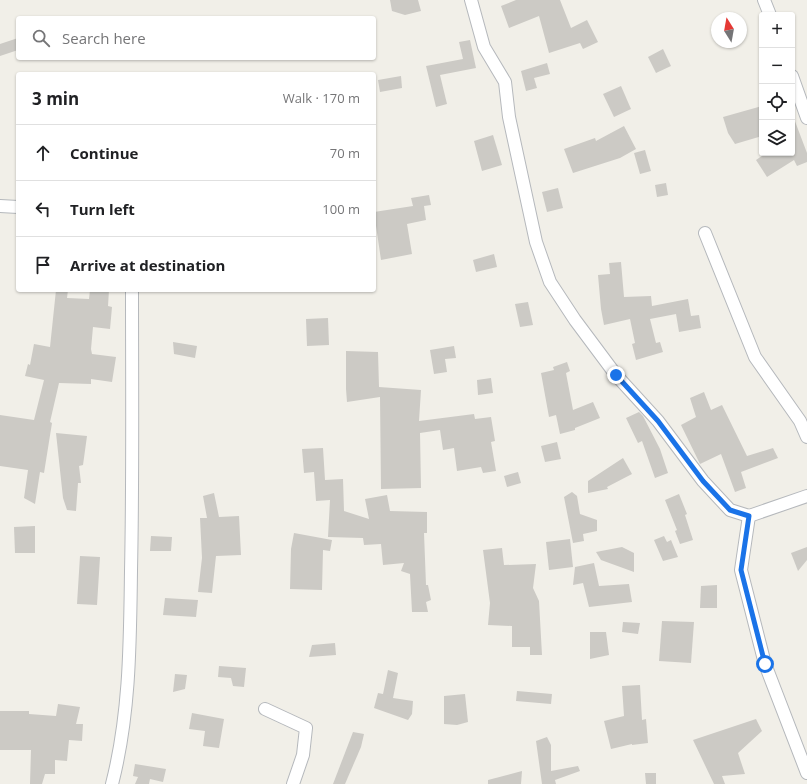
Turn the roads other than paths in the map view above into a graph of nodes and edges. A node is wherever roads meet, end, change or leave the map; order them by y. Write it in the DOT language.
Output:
graph roads {
  1 [pos="471,0"];
  2 [pos="764,0"];
  3 [pos="769,12"];
  4 [pos="795,84"];
  5 [pos="807,118"];
  6 [pos="0,206"];
  7 [pos="16,207"];
  8 [pos="705,233"];
  9 [pos="132,292"];
  10 [pos="807,437"];
  11 [pos="807,496"];
  12 [pos="749,516"];
  13 [pos="265,709"];
  14 [pos="807,773"];
  15 [pos="112,784"];
  16 [pos="293,784"];
  1 -- 12 [label="street"];
  2 -- 3 [label="street"];
  4 -- 5 [label="street"];
  6 -- 7 [label="street"];
  8 -- 10 [label="street"];
  9 -- 15 [label="street"];
  11 -- 12 [label="street"];
  12 -- 14 [label="street"];
  13 -- 16 [label="street"];
}
